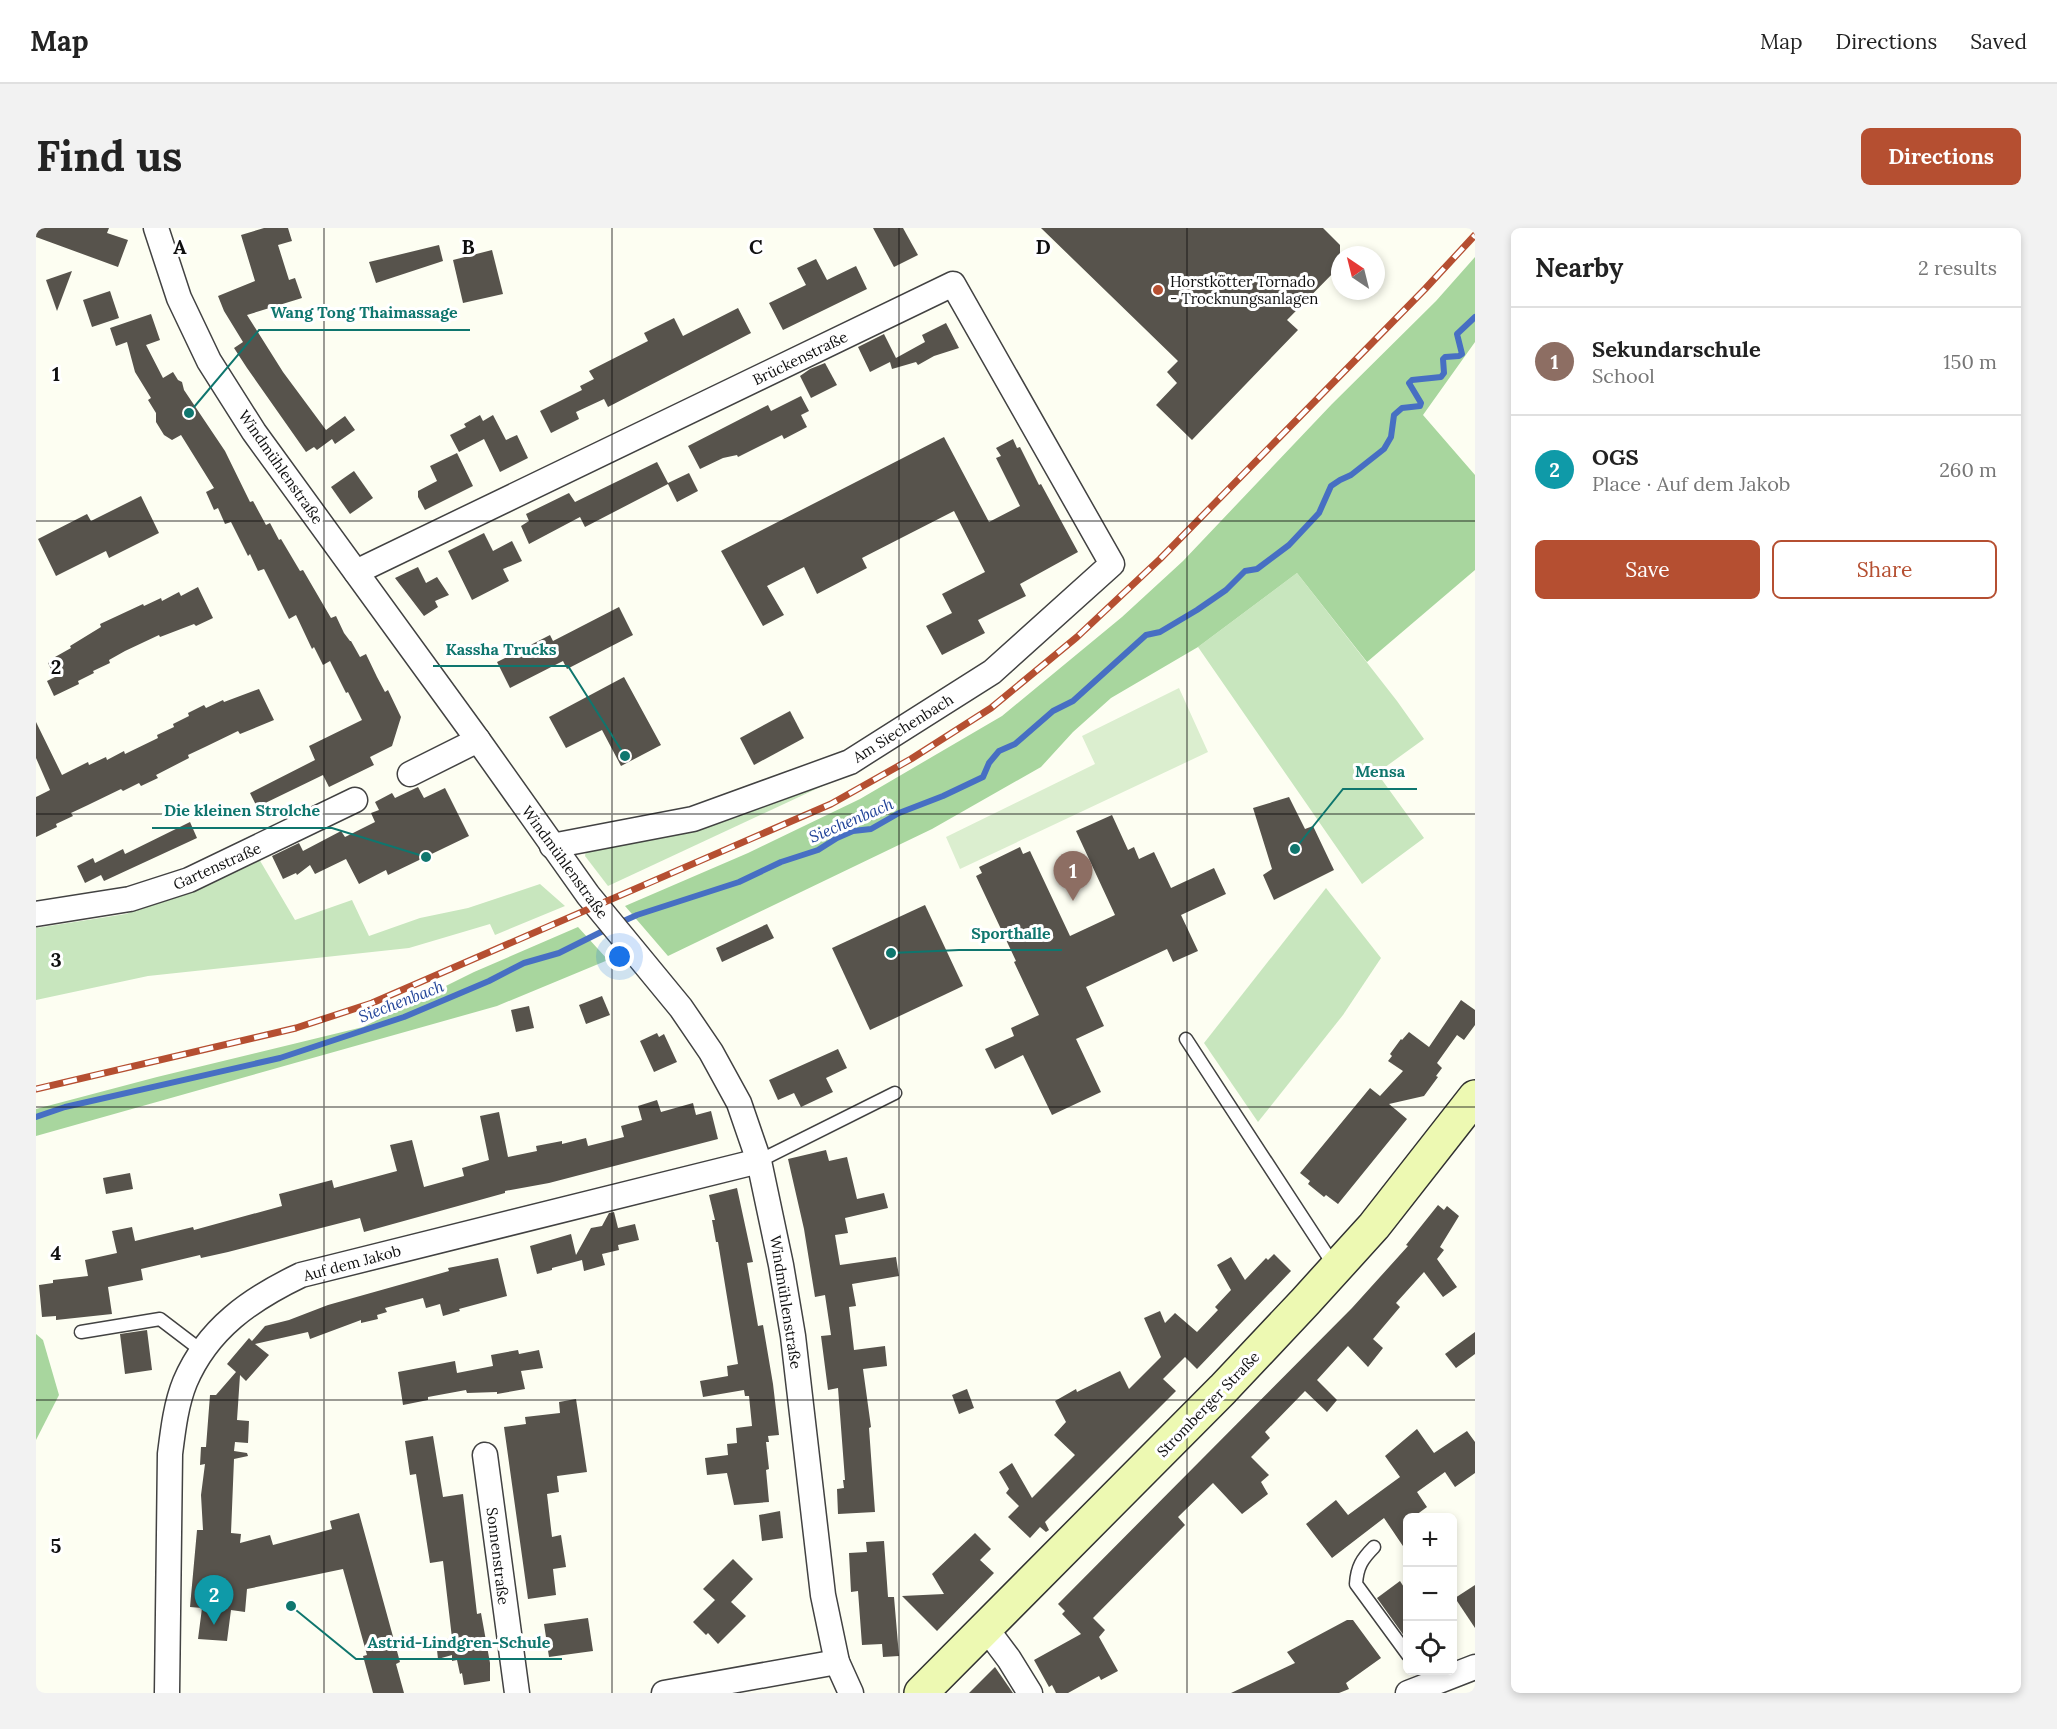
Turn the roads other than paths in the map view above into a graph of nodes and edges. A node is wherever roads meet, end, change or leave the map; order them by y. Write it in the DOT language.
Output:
graph roads {
  1 [pos="156,228"];
  2 [pos="1112,564"];
  3 [pos="356,572"];
  4 [pos="478,740"];
  5 [pos="410,774"];
  6 [pos="355,800"];
  7 [pos="552,846"];
  8 [pos="36,914"];
  9 [pos="1186,1040"];
  10 [pos="895,1093"];
  11 [pos="1475,1097"];
  12 [pos="759,1161"];
  13 [pos="1336,1269"];
  14 [pos="81,1332"];
  15 [pos="202,1351"];
  16 [pos="485,1455"];
  17 [pos="1374,1547"];
  18 [pos="985,1627"];
  19 [pos="1403,1649"];
  20 [pos="837,1662"];
  21 [pos="1475,1667"];
  22 [pos="1421,1685"];
  23 [pos="167,1693"];
  24 [pos="517,1693"];
  25 [pos="664,1693"];
  26 [pos="851,1693"];
  27 [pos="921,1693"];
  28 [pos="1029,1693"];
  1 -- 3 [label="street, Windmühlenstraße"];
  2 -- 3 [label="street, Brückenstraße"];
  2 -- 7 [label="street, Am Siechenbach"];
  3 -- 4 [label="street, Windmühlenstraße"];
  4 -- 5 [label="street"];
  4 -- 7 [label="street, Windmühlenstraße"];
  6 -- 8 [label="street, Gartenstraße"];
  7 -- 12 [label="street, Windmühlenstraße"];
  9 -- 13 [label="lane"];
  10 -- 12 [label="lane"];
  11 -- 13 [label="main road, Stromberger Straße"];
  12 -- 15 [label="street, Auf dem Jakob"];
  12 -- 20 [label="street, Windmühlenstraße"];
  13 -- 18 [label="main road, Stromberger Straße"];
  14 -- 15 [label="lane"];
  15 -- 23 [label="street, Auf dem Jakob"];
  16 -- 24 [label="street, Sonnenstraße"];
  17 -- 19 [label="lane"];
  18 -- 27 [label="main road, Stromberger Straße"];
  18 -- 28 [label="street"];
  20 -- 25 [label="street"];
  20 -- 26 [label="street, Windmühlenstraße"];
  21 -- 22 [label="street"];
}
